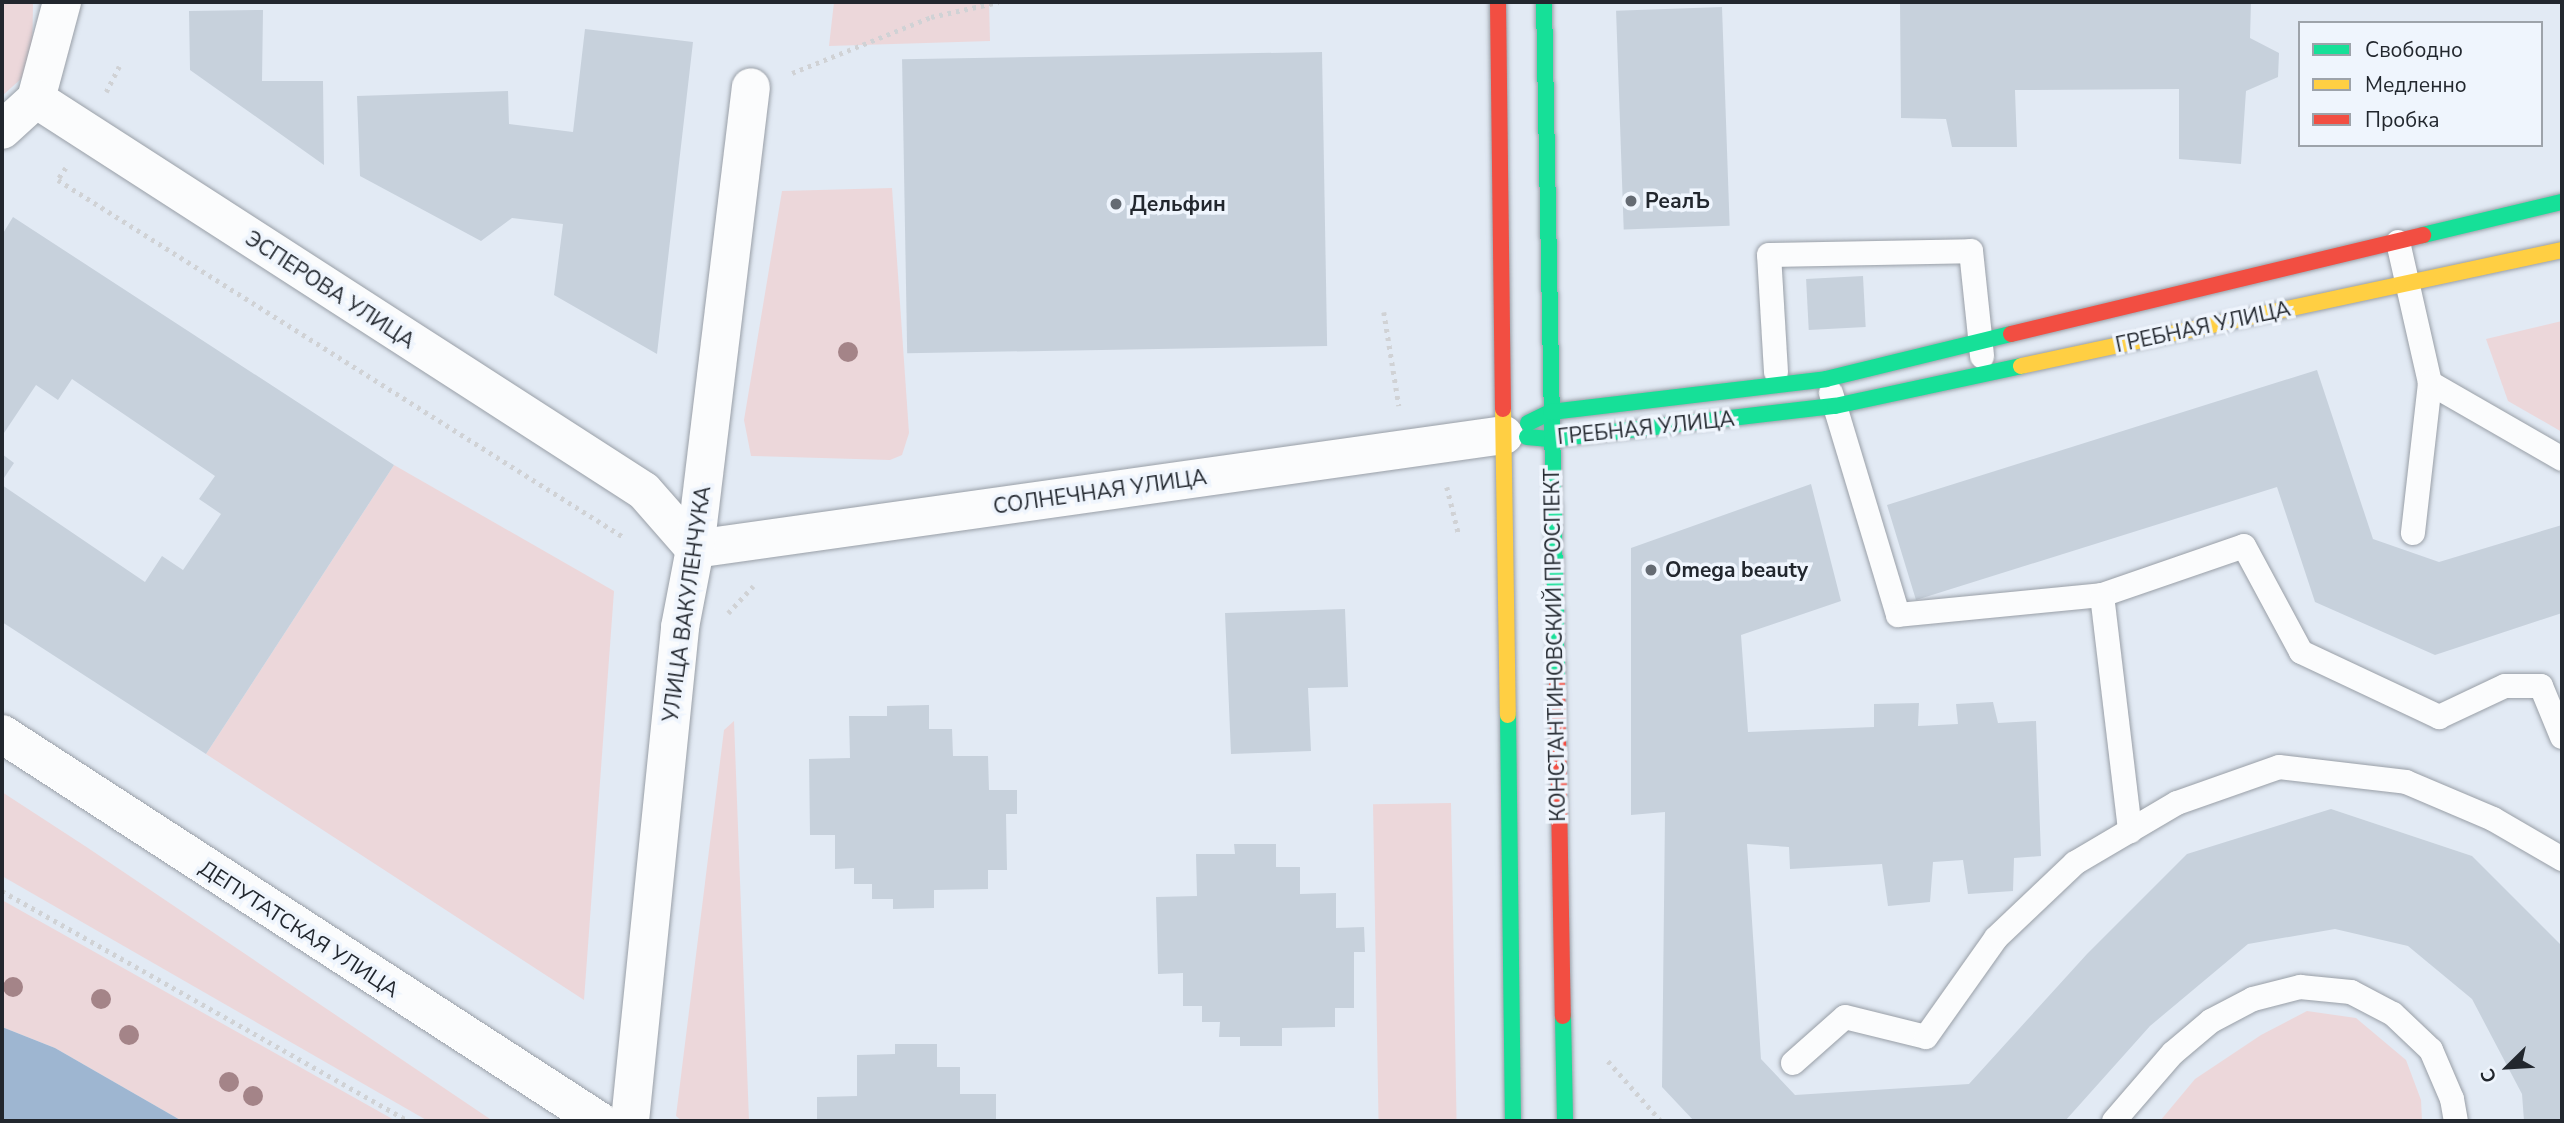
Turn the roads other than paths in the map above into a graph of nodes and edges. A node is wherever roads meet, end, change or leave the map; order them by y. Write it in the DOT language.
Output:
graph roads {
  1 [pos="62,2"];
  2 [pos="1498,2"];
  3 [pos="1544,2"];
  4 [pos="751,87"];
  5 [pos="36,99"];
  6 [pos="2,130"];
  7 [pos="2562,202"];
  8 [pos="2398,242"];
  9 [pos="2562,250"];
  10 [pos="2407,284"];
  11 [pos="1979,342"];
  12 [pos="1776,372"];
  13 [pos="1985,374"];
  14 [pos="1826,379"];
  15 [pos="2430,383"];
  16 [pos="1835,406"];
  17 [pos="1551,412"];
  18 [pos="1504,435"];
  19 [pos="1552,439"];
  20 [pos="2562,459"];
  21 [pos="2413,533"];
  22 [pos="695,549"];
  23 [pos="2102,595"];
  24 [pos="2,734"];
  25 [pos="2562,737"];
  26 [pos="2130,831"];
  27 [pos="2562,859"];
  28 [pos="1793,1063"];
  29 [pos="599,1121"];
  30 [pos="630,1121"];
  31 [pos="1513,1121"];
  32 [pos="1564,1121"];
  33 [pos="2114,1121"];
  34 [pos="2456,1121"];
  1 -- 5 [label="street"];
  2 -- 18 [label="street"];
  3 -- 17 [label="street, КОНСТАНТИНОВСКИЙ ПРОСПЕКТ"];
  4 -- 22 [label="street, УЛИЦА ВАКУЛЕНЧУКА"];
  5 -- 6 [label="street"];
  5 -- 22 [label="street, ЭСПЕРОВА УЛИЦА"];
  7 -- 8 [label="street, ГРЕБНАЯ УЛИЦА"];
  8 -- 10 [label="lane"];
  8 -- 11 [label="street, ГРЕБНАЯ УЛИЦА"];
  9 -- 10 [label="street, ГРЕБНАЯ УЛИЦА"];
  10 -- 13 [label="street, ГРЕБНАЯ УЛИЦА"];
  10 -- 15 [label="lane"];
  11 -- 12 [label="lane"];
  11 -- 13 [label="lane"];
  11 -- 14 [label="street, ГРЕБНАЯ УЛИЦА"];
  13 -- 16 [label="street, ГРЕБНАЯ УЛИЦА"];
  14 -- 16 [label="lane"];
  14 -- 17 [label="street, ГРЕБНАЯ УЛИЦА"];
  15 -- 20 [label="lane"];
  15 -- 21 [label="lane"];
  16 -- 19 [label="street, ГРЕБНАЯ УЛИЦА"];
  16 -- 23 [label="lane"];
  17 -- 18 [label="street, ГРЕБНАЯ УЛИЦА"];
  17 -- 19 [label="street, КОНСТАНТИНОВСКИЙ ПРОСПЕКТ"];
  18 -- 19 [label="street, ГРЕБНАЯ УЛИЦА"];
  18 -- 22 [label="street, СОЛНЕЧНАЯ УЛИЦА"];
  18 -- 31 [label="street"];
  19 -- 32 [label="street, КОНСТАНТИНОВСКИЙ ПРОСПЕКТ"];
  22 -- 30 [label="street, УЛИЦА ВАКУЛЕНЧУКА"];
  23 -- 25 [label="lane"];
  23 -- 26 [label="lane"];
  24 -- 29 [label="street, ДЕПУТАТСКАЯ УЛИЦА"];
  26 -- 27 [label="lane"];
  26 -- 28 [label="lane"];
  33 -- 34 [label="lane"];
}
